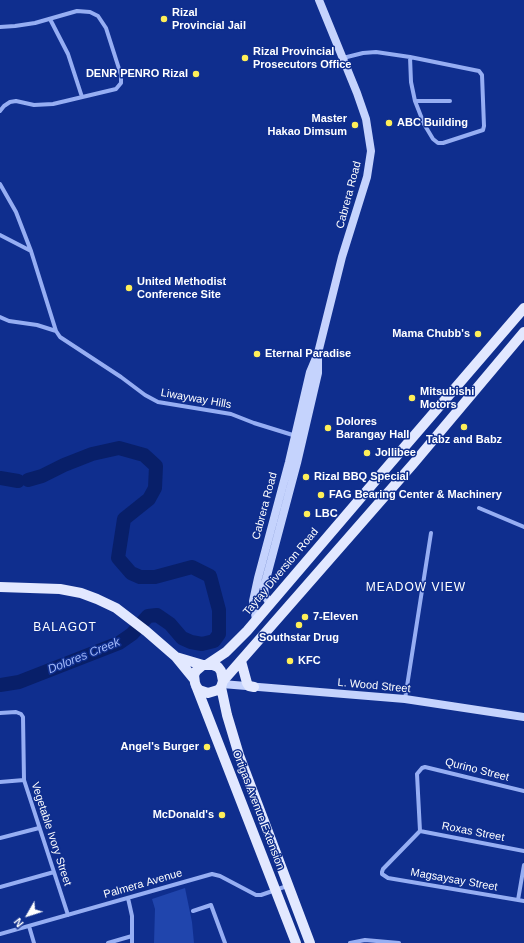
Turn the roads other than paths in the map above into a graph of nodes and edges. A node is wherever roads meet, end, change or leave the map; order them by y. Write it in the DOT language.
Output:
graph roads {
  1 [pos="319,0"];
  2 [pos="50,19"];
  3 [pos="0,27"];
  4 [pos="343,58"];
  5 [pos="410,58"];
  6 [pos="82,97"];
  7 [pos="450,100"];
  8 [pos="415,101"];
  9 [pos="0,111"];
  10 [pos="0,184"];
  11 [pos="0,235"];
  12 [pos="31,251"];
  13 [pos="524,308"];
  14 [pos="0,317"];
  15 [pos="56,331"];
  16 [pos="524,332"];
  17 [pos="318,353"];
  18 [pos="469,372"];
  19 [pos="481,382"];
  20 [pos="294,436"];
  21 [pos="303,437"];
  22 [pos="479,508"];
  23 [pos="524,527"];
  24 [pos="431,533"];
  25 [pos="0,587"];
  26 [pos="270,604"];
  27 [pos="256,620"];
  28 [pos="226,652"];
  29 [pos="176,657"];
  30 [pos="240,662"];
  31 [pos="205,664"];
  32 [pos="195,683"];
  33 [pos="222,684"];
  34 [pos="254,687"];
  35 [pos="405,699"];
  36 [pos="0,714"];
  37 [pos="524,717"];
  38 [pos="24,780"];
  39 [pos="0,782"];
  40 [pos="524,791"];
  41 [pos="39,828"];
  42 [pos="420,831"];
  43 [pos="0,838"];
  44 [pos="524,851"];
  45 [pos="524,865"];
  46 [pos="54,872"];
  47 [pos="288,886"];
  48 [pos="0,887"];
  49 [pos="276,891"];
  50 [pos="128,898"];
  51 [pos="518,900"];
  52 [pos="524,901"];
  53 [pos="193,911"];
  54 [pos="68,915"];
  55 [pos="29,926"];
  56 [pos="0,934"];
  57 [pos="132,936"];
  58 [pos="34,943"];
  59 [pos="108,943"];
  60 [pos="132,943"];
  61 [pos="225,943"];
  62 [pos="296,943"];
  63 [pos="310,943"];
  64 [pos="350,943"];
  65 [pos="399,943"];
  1 -- 4 [label="main road, Cabrera Road"];
  2 -- 3 [label="street"];
  2 -- 6 [label="street"];
  2 -- 6 [label="street"];
  4 -- 5 [label="street"];
  4 -- 17 [label="main road, Cabrera Road"];
  5 -- 8 [label="street"];
  5 -- 8 [label="street"];
  6 -- 9 [label="street"];
  7 -- 8 [label="street"];
  10 -- 12 [label="street"];
  11 -- 12 [label="street"];
  12 -- 15 [label="street"];
  13 -- 18 [label="main road, Taytay Diversion Road"];
  14 -- 15 [label="street, Liwayway Hills"];
  15 -- 20 [label="street, Liwayway Hills"];
  16 -- 19 [label="main road"];
  17 -- 20 [label="main road, Cabrera Road"];
  17 -- 21 [label="main road, Cabrera Road"];
  18 -- 19 [label="main road"];
  18 -- 26 [label="main road, Taytay Diversion Road"];
  19 -- 30 [label="main road"];
  20 -- 21 [label="street, Liwayway Hills"];
  20 -- 27 [label="main road, Cabrera Road"];
  21 -- 26 [label="main road, Cabrera Road"];
  22 -- 23 [label="street"];
  24 -- 35 [label="street"];
  25 -- 29 [label="main road"];
  26 -- 27 [label="main road, Taytay Diversion Road"];
  27 -- 28 [label="main road, Taytay Diversion Road"];
  28 -- 30 [label="main road"];
  28 -- 31 [label="main road, Taytay Diversion Road"];
  29 -- 31 [label="main road"];
  29 -- 32 [label="main road, Ortigas Avenue Extension"];
  30 -- 33 [label="main road"];
  30 -- 34 [label="main road"];
  31 -- 32 [label="main road"];
  31 -- 33 [label="main road"];
  32 -- 33 [label="main road"];
  32 -- 49 [label="main road, Ortigas Avenue Extension"];
  33 -- 34 [label="main road, L. Wood Street"];
  33 -- 47 [label="main road, Ortigas Avenue Extension"];
  34 -- 35 [label="main road, L. Wood Street"];
  35 -- 37 [label="main road, L. Wood Street"];
  36 -- 38 [label="street, Vegetable Ivory Street"];
  38 -- 39 [label="street"];
  38 -- 41 [label="street, Vegetable Ivory Street"];
  40 -- 42 [label="street, Qurino Street"];
  41 -- 43 [label="street"];
  41 -- 46 [label="street, Vegetable Ivory Street"];
  42 -- 44 [label="street, Roxas Street"];
  42 -- 51 [label="street, Magsaysay Street"];
  45 -- 51 [label="street"];
  46 -- 48 [label="street"];
  46 -- 54 [label="street, Vegetable Ivory Street"];
  47 -- 49 [label="street, Palmera Avenue"];
  47 -- 63 [label="main road, Ortigas Avenue Extension"];
  49 -- 50 [label="street, Palmera Avenue"];
  49 -- 62 [label="main road, Ortigas Avenue Extension"];
  50 -- 54 [label="street, Palmera Avenue"];
  50 -- 57 [label="street"];
  51 -- 52 [label="street, Magsaysay Street"];
  53 -- 61 [label="street"];
  54 -- 55 [label="street, Palmera Avenue"];
  55 -- 56 [label="street, Palmera Avenue"];
  55 -- 58 [label="street"];
  57 -- 59 [label="street"];
  57 -- 60 [label="street"];
  64 -- 65 [label="street"];
}
